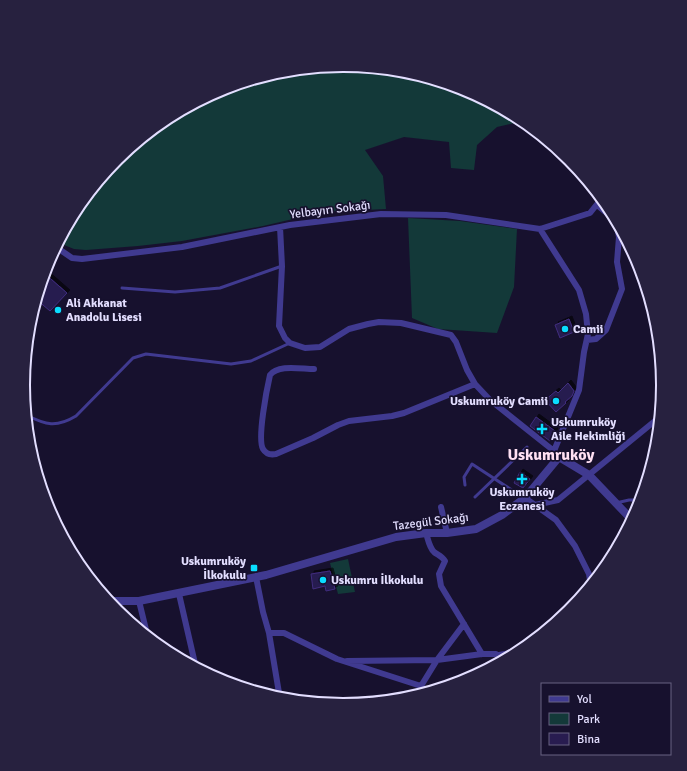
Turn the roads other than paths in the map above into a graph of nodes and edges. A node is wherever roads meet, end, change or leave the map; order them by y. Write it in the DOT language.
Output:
graph roads {
  1 [pos="597,205"];
  2 [pos="604,211"];
  3 [pos="280,227"];
  4 [pos="540,229"];
  5 [pos="619,236"];
  6 [pos="61,250"];
  7 [pos="282,266"];
  8 [pos="122,288"];
  9 [pos="587,340"];
  10 [pos="290,343"];
  11 [pos="314,369"];
  12 [pos="475,384"];
  13 [pos="32,418"];
  14 [pos="654,421"];
  15 [pos="527,447"];
  16 [pos="554,451"];
  17 [pos="559,458"];
  18 [pos="588,475"];
  19 [pos="495,479"];
  20 [pos="465,485"];
  21 [pos="475,497"];
  22 [pos="525,498"];
  23 [pos="635,500"];
  24 [pos="616,503"];
  25 [pos="535,505"];
  26 [pos="442,507"];
  27 [pos="628,516"];
  28 [pos="426,533"];
  29 [pos="447,533"];
  30 [pos="256,577"];
  31 [pos="590,578"];
  32 [pos="179,594"];
  33 [pos="117,601"];
  34 [pos="139,602"];
  35 [pos="464,624"];
  36 [pos="145,628"];
  37 [pos="269,633"];
  38 [pos="508,652"];
  39 [pos="482,654"];
  40 [pos="496,654"];
  41 [pos="500,657"];
  42 [pos="342,660"];
  43 [pos="437,660"];
  44 [pos="194,661"];
  45 [pos="421,686"];
  46 [pos="423,688"];
  47 [pos="279,692"];
  1 -- 2 [label="street"];
  1 -- 4 [label="street, Yelbayırı Sokağı"];
  3 -- 4 [label="street, Yelbayırı Sokağı"];
  3 -- 6 [label="street, Yelbayırı Sokağı"];
  3 -- 7 [label="street"];
  4 -- 9 [label="street"];
  5 -- 9 [label="street"];
  7 -- 8 [label="lane"];
  7 -- 10 [label="street"];
  9 -- 16 [label="street"];
  10 -- 12 [label="street"];
  10 -- 13 [label="lane"];
  11 -- 12 [label="street"];
  12 -- 16 [label="street"];
  14 -- 18 [label="street"];
  15 -- 19 [label="lane"];
  16 -- 17 [label="street"];
  17 -- 18 [label="street"];
  17 -- 22 [label="street, Tazegül Sokağı"];
  18 -- 24 [label="street"];
  18 -- 25 [label="street"];
  19 -- 20 [label="lane"];
  19 -- 21 [label="lane"];
  19 -- 22 [label="lane"];
  22 -- 25 [label="street"];
  22 -- 29 [label="street, Tazegül Sokağı"];
  23 -- 24 [label="lane"];
  24 -- 27 [label="street"];
  25 -- 31 [label="street"];
  26 -- 29 [label="street"];
  28 -- 29 [label="street, Tazegül Sokağı"];
  28 -- 30 [label="street, Tazegül Sokağı"];
  28 -- 35 [label="street"];
  30 -- 32 [label="street, Tazegül Sokağı"];
  30 -- 37 [label="street"];
  32 -- 34 [label="street, Tazegül Sokağı"];
  32 -- 44 [label="street"];
  33 -- 34 [label="street, Tazegül Sokağı"];
  34 -- 36 [label="street"];
  35 -- 39 [label="street"];
  35 -- 43 [label="street"];
  37 -- 42 [label="street"];
  37 -- 47 [label="street"];
  38 -- 40 [label="lane"];
  39 -- 40 [label="street"];
  39 -- 43 [label="street"];
  40 -- 41 [label="street"];
  42 -- 43 [label="street"];
  42 -- 45 [label="street"];
  43 -- 45 [label="street"];
  45 -- 46 [label="street"];
}
